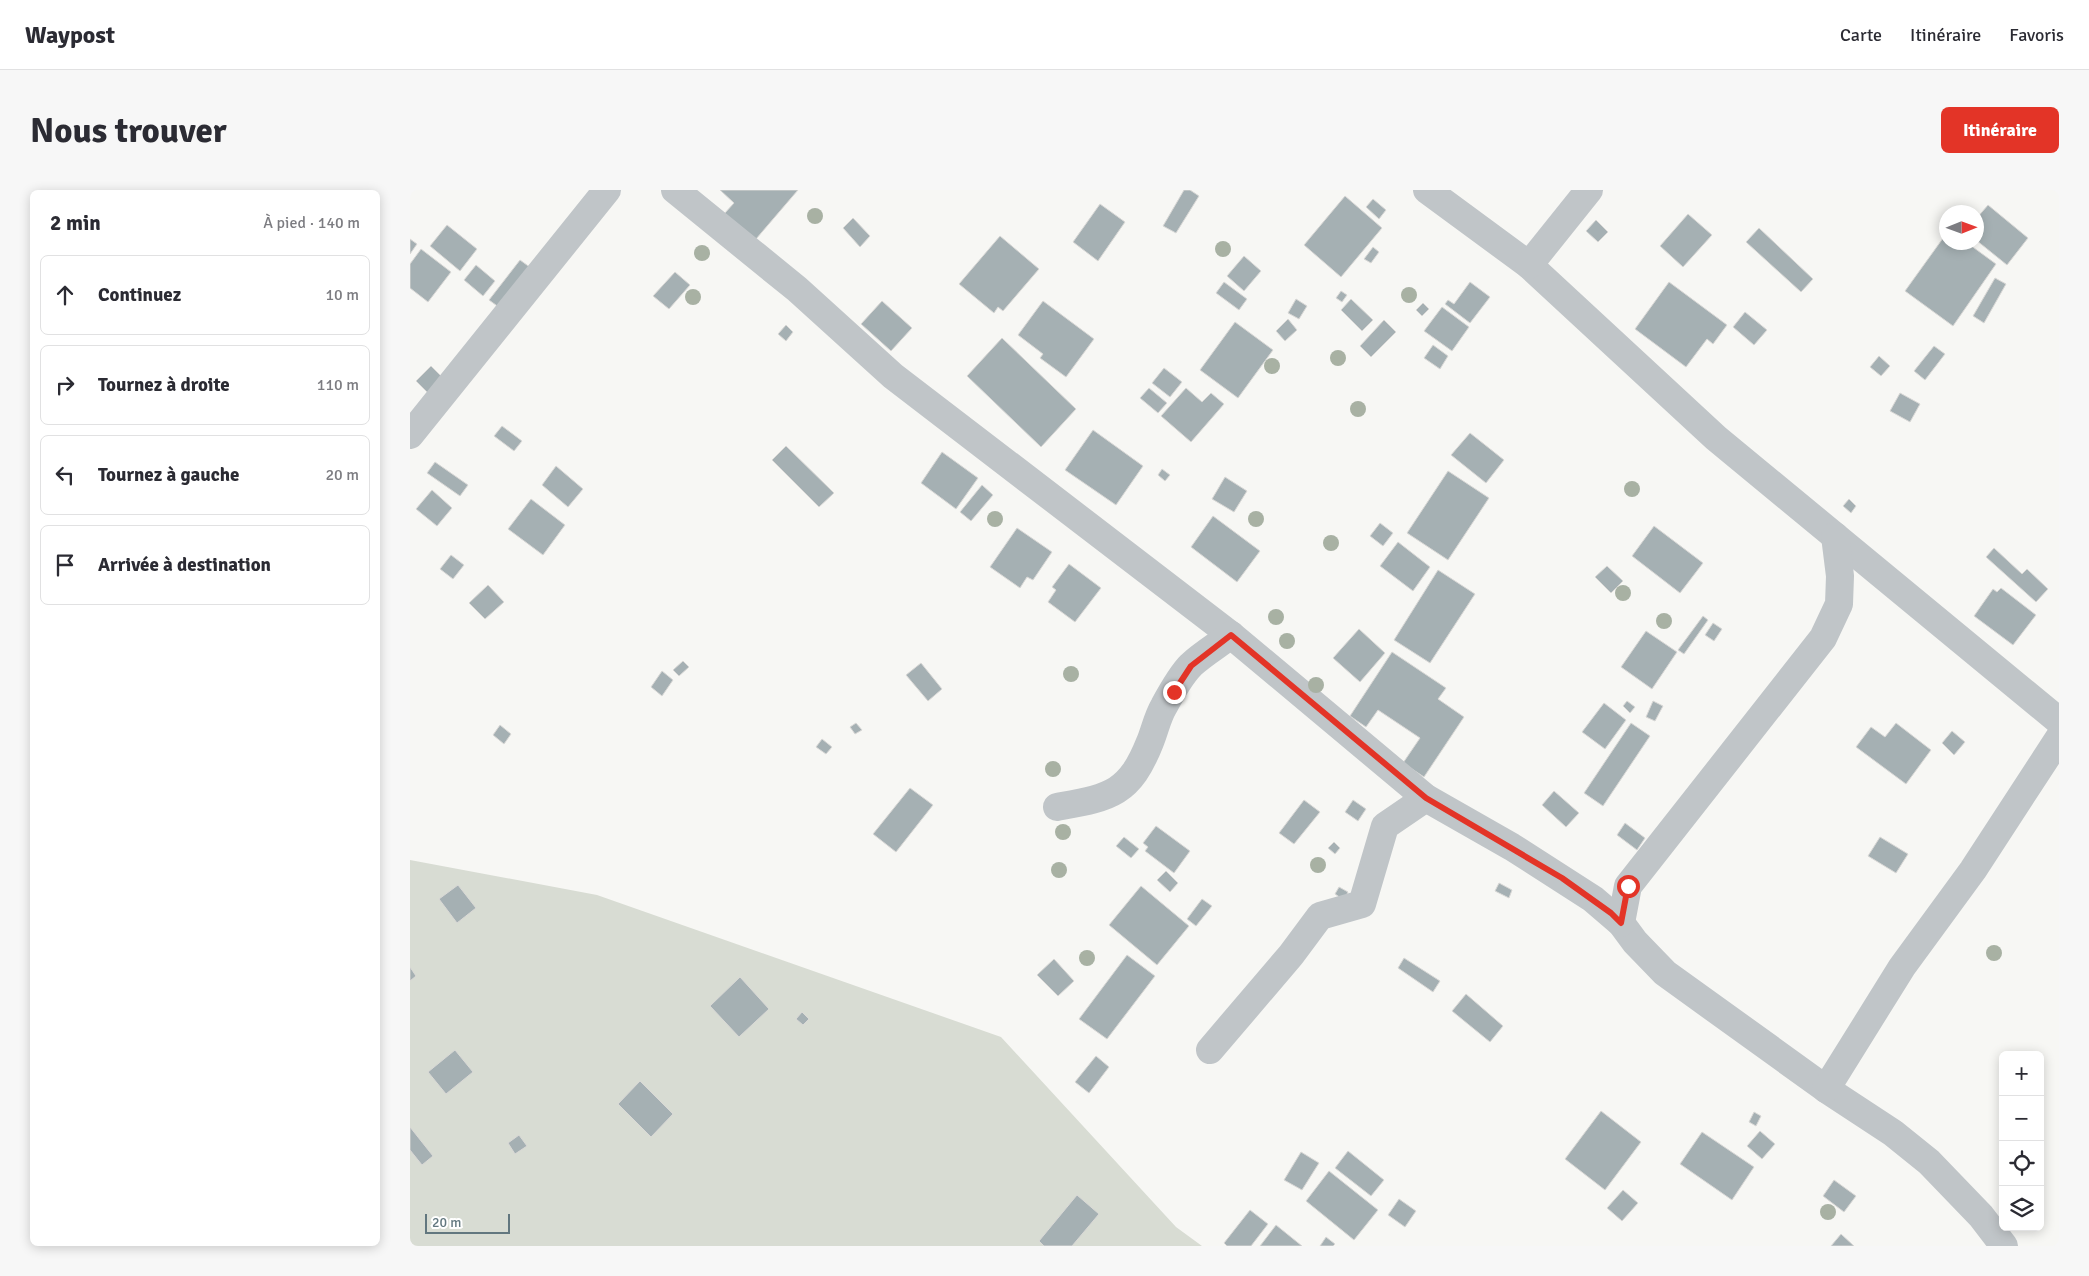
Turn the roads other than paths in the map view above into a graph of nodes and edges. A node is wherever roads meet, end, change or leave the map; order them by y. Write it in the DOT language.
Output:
graph roads {
  1 [pos="607,190"];
  2 [pos="675,190"];
  3 [pos="1427,190"];
  4 [pos="1589,190"];
  5 [pos="1529,265"];
  6 [pos="410,435"];
  7 [pos="1835,536"];
  8 [pos="1231,635"];
  9 [pos="2059,721"];
  10 [pos="2059,738"];
  11 [pos="1426,798"];
  12 [pos="1057,807"];
  13 [pos="1621,923"];
  14 [pos="1210,1050"];
  15 [pos="1826,1090"];
  16 [pos="2004,1246"];
  1 -- 6 [label="street"];
  2 -- 8 [label="street"];
  3 -- 5 [label="street"];
  4 -- 5 [label="street"];
  5 -- 7 [label="street"];
  7 -- 9 [label="street"];
  7 -- 13 [label="street"];
  8 -- 11 [label="street"];
  8 -- 12 [label="street"];
  10 -- 15 [label="street"];
  11 -- 13 [label="street"];
  11 -- 14 [label="street"];
  13 -- 15 [label="street"];
  15 -- 16 [label="street"];
}
